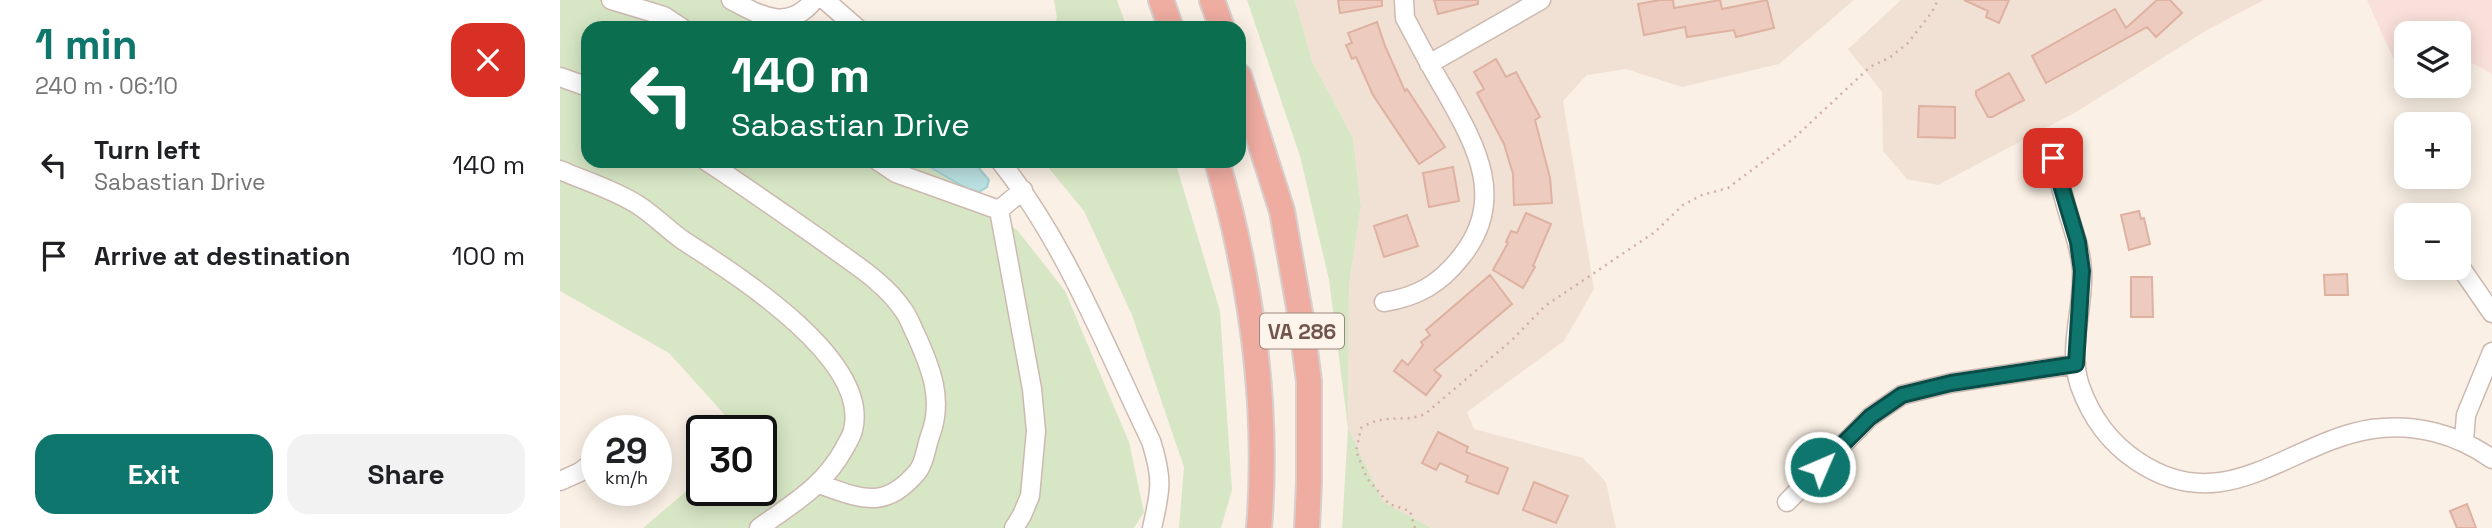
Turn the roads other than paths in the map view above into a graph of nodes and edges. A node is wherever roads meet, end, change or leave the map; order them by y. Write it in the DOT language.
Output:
graph roads {
  1 [pos="611,0"];
  2 [pos="731,0"];
  3 [pos="814,0"];
  4 [pos="825,0"];
  5 [pos="1161,0"];
  6 [pos="1212,0"];
  7 [pos="1404,0"];
  8 [pos="1541,0"];
  9 [pos="672,21"];
  10 [pos="849,21"];
  11 [pos="1168,21"];
  12 [pos="1220,21"];
  13 [pos="1429,64"];
  14 [pos="560,77"];
  15 [pos="581,84"];
  16 [pos="1246,98"];
  17 [pos="2053,158"];
  18 [pos="716,168"];
  19 [pos="888,168"];
  20 [pos="1006,168"];
  21 [pos="1219,168"];
  22 [pos="560,170"];
  23 [pos="1023,190"];
  24 [pos="999,210"];
  25 [pos="2469,280"];
  26 [pos="1384,302"];
  27 [pos="2492,313"];
  28 [pos="2492,352"];
  29 [pos="2076,364"];
  30 [pos="2463,441"];
  31 [pos="2492,459"];
  32 [pos="581,471"];
  33 [pos="560,481"];
  34 [pos="819,484"];
  35 [pos="1787,502"];
  36 [pos="759,528"];
  37 [pos="1014,528"];
  38 [pos="1152,528"];
  39 [pos="1259,528"];
  40 [pos="1307,528"];
  1 -- 9 [label="street"];
  2 -- 3 [label="street"];
  4 -- 10 [label="street"];
  5 -- 11 [label="highway"];
  6 -- 12 [label="highway"];
  7 -- 13 [label="street"];
  8 -- 13 [label="street"];
  13 -- 26 [label="street"];
  14 -- 15 [label="street"];
  16 -- 40 [label="highway, VA 286"];
  17 -- 29 [label="street"];
  18 -- 34 [label="street"];
  19 -- 24 [label="street"];
  20 -- 23 [label="street"];
  21 -- 39 [label="highway, VA 286"];
  22 -- 34 [label="street"];
  23 -- 24 [label="street"];
  23 -- 38 [label="street"];
  24 -- 37 [label="street"];
  25 -- 27 [label="street"];
  28 -- 30 [label="street"];
  29 -- 30 [label="street"];
  29 -- 35 [label="street"];
  30 -- 31 [label="street"];
  32 -- 33 [label="street"];
  34 -- 36 [label="street"];
}
